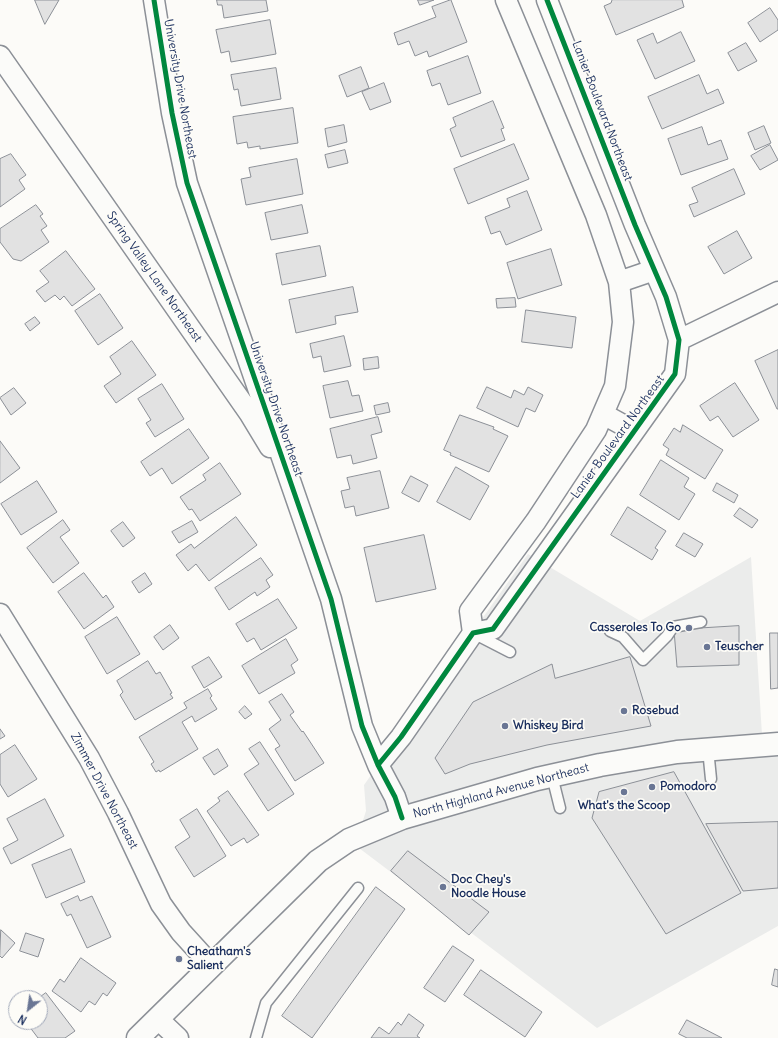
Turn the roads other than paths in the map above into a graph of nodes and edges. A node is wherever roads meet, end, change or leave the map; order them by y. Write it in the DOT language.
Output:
graph roads {
  1 [pos="154,0"];
  2 [pos="506,0"];
  3 [pos="547,0"];
  4 [pos="0,56"];
  5 [pos="654,270"];
  6 [pos="619,282"];
  7 [pos="778,292"];
  8 [pos="679,340"];
  9 [pos="603,414"];
  10 [pos="634,431"];
  11 [pos="298,504"];
  12 [pos="0,614"];
  13 [pos="700,622"];
  14 [pos="610,631"];
  15 [pos="473,634"];
  16 [pos="510,652"];
  17 [pos="778,744"];
  18 [pos="708,749"];
  19 [pos="378,765"];
  20 [pos="552,776"];
  21 [pos="711,779"];
  22 [pos="560,808"];
  23 [pos="402,818"];
  24 [pos="358,888"];
  25 [pos="211,965"];
  26 [pos="158,1018"];
  27 [pos="138,1038"];
  28 [pos="178,1038"];
  29 [pos="256,1038"];
  1 -- 11 [label="street, University Drive Northeast"];
  2 -- 6 [label="street, Lanier Boulevard Northeast"];
  3 -- 5 [label="street, Lanier Boulevard Northeast"];
  4 -- 11 [label="street, Spring Valley Lane Northeast"];
  5 -- 6 [label="street"];
  5 -- 8 [label="street, Lanier Boulevard Northeast"];
  6 -- 9 [label="street, Lanier Boulevard Northeast"];
  7 -- 8 [label="street"];
  8 -- 10 [label="street, Lanier Boulevard Northeast"];
  9 -- 10 [label="street"];
  9 -- 15 [label="street, Lanier Boulevard Northeast"];
  10 -- 15 [label="street, Lanier Boulevard Northeast"];
  11 -- 19 [label="street, University Drive Northeast"];
  12 -- 25 [label="street, Zimmer Drive Northeast"];
  13 -- 14 [label="lane"];
  15 -- 16 [label="lane"];
  15 -- 19 [label="street"];
  17 -- 18 [label="street, North Highland Avenue Northeast"];
  18 -- 20 [label="street, North Highland Avenue Northeast"];
  18 -- 21 [label="lane"];
  19 -- 23 [label="street, University Drive Northeast"];
  20 -- 22 [label="lane"];
  20 -- 23 [label="street, North Highland Avenue Northeast"];
  23 -- 25 [label="street, North Highland Avenue Northeast"];
  24 -- 29 [label="lane"];
  25 -- 26 [label="street, North Highland Avenue Northeast"];
  26 -- 27 [label="street, North Highland Avenue Northeast"];
  26 -- 28 [label="street"];
}
